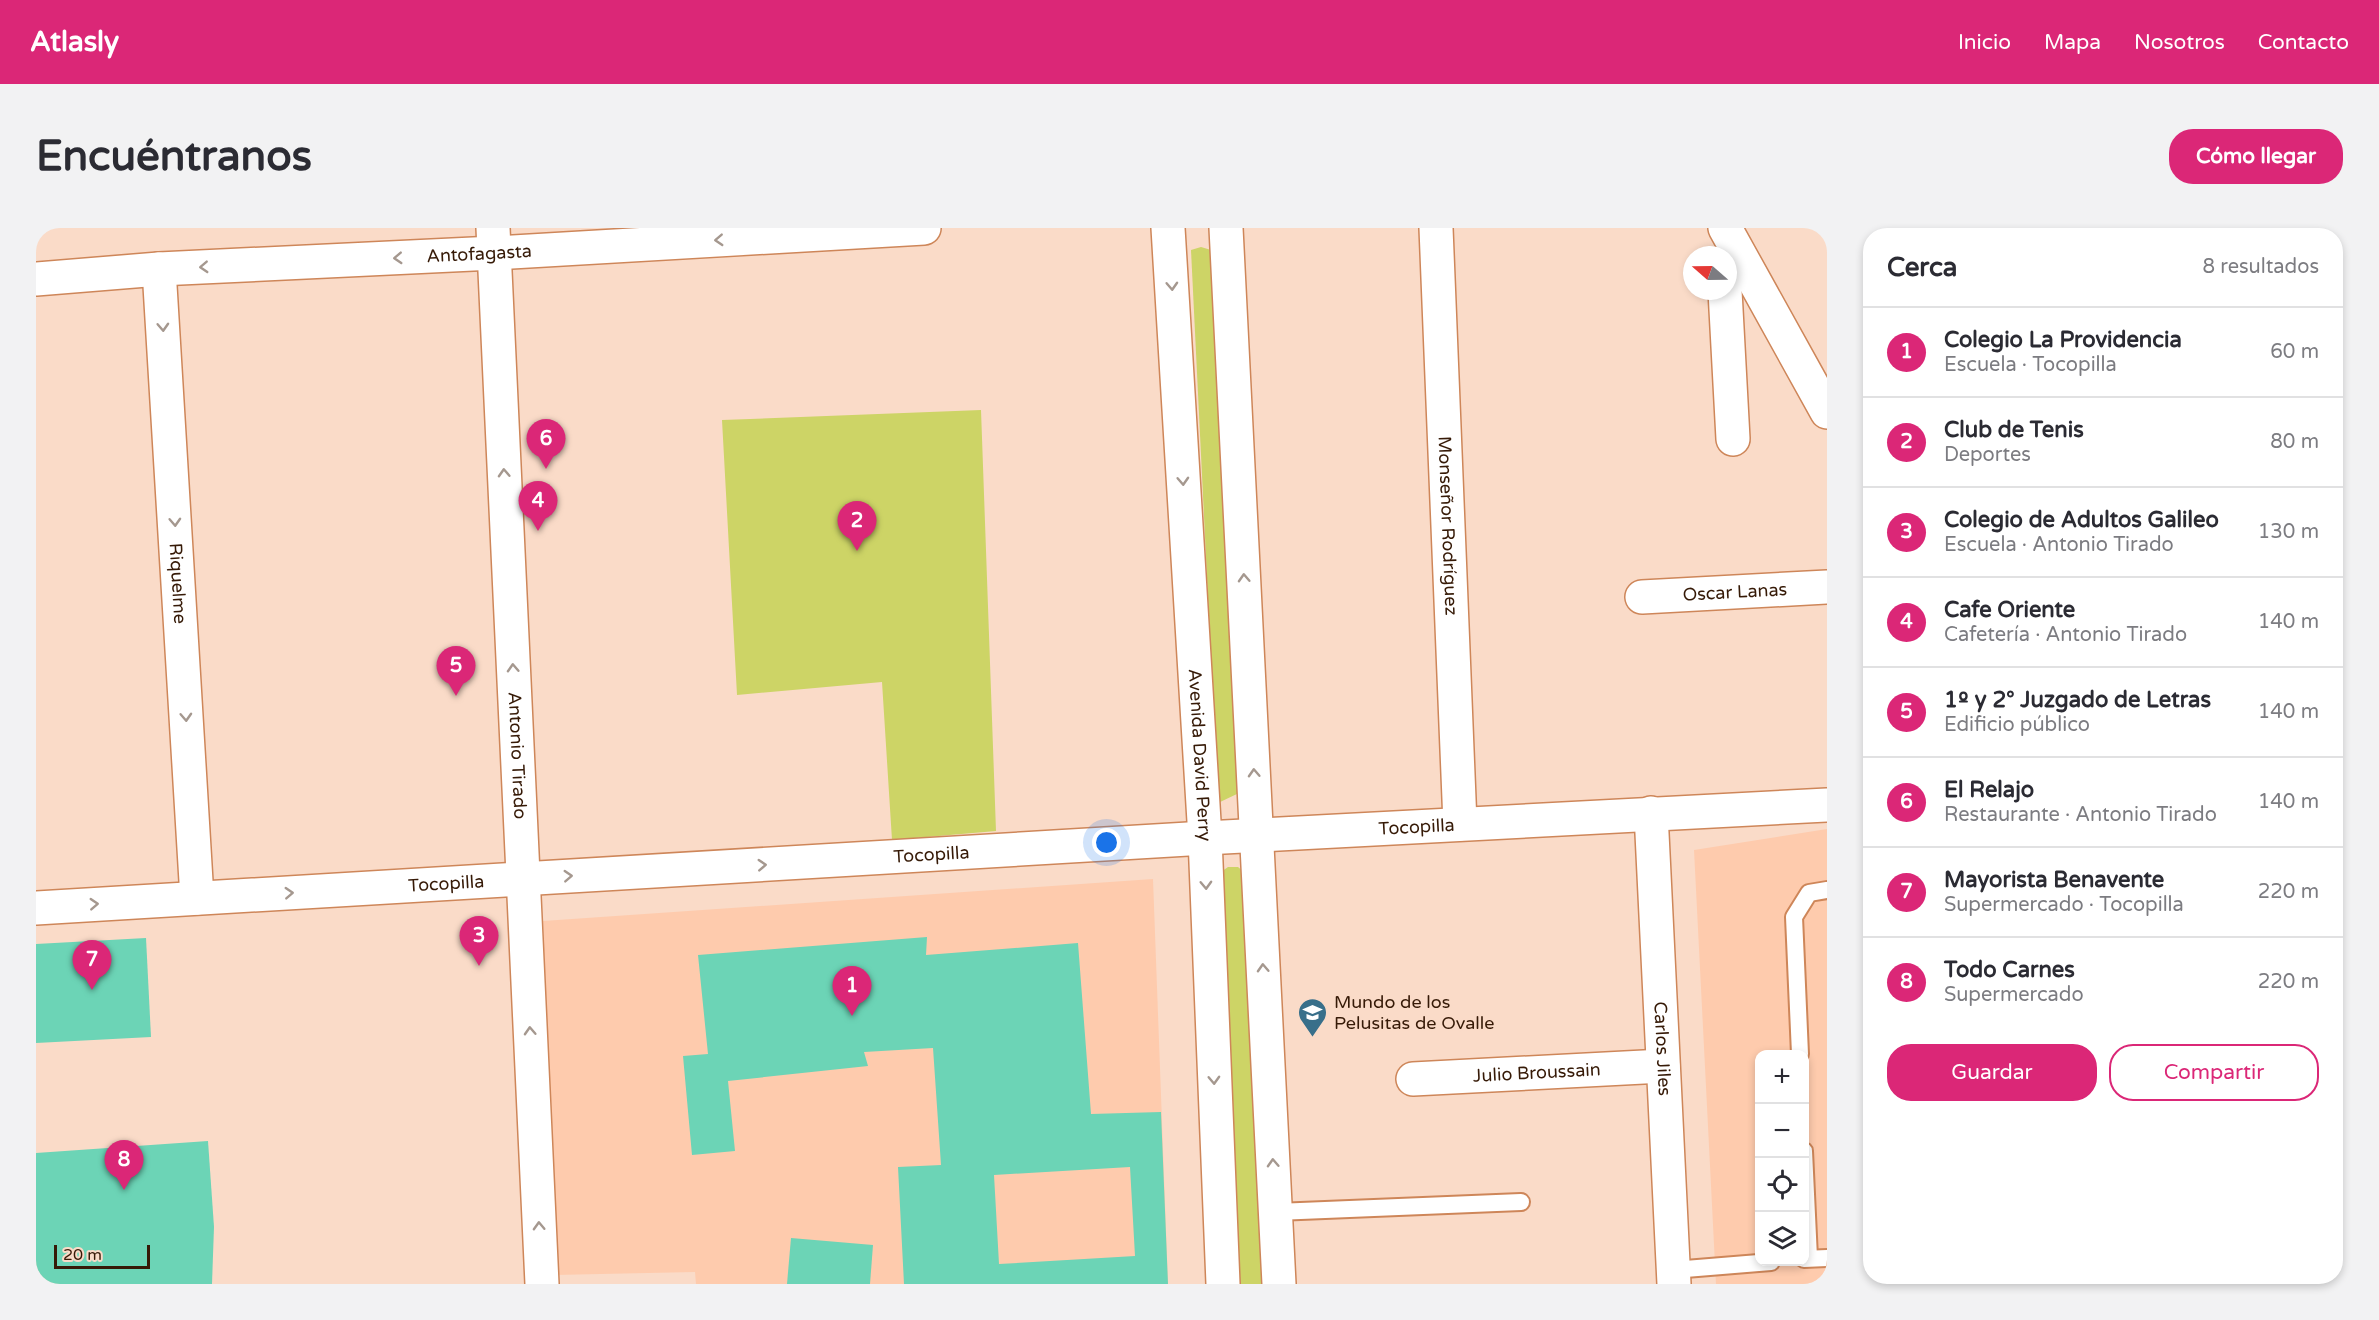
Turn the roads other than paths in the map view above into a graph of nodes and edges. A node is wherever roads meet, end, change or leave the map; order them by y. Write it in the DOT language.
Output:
graph roads {
  1 [pos="924,228"];
  2 [pos="1168,228"];
  3 [pos="1226,228"];
  4 [pos="1436,228"];
  5 [pos="1724,228"];
  6 [pos="493,241"];
  7 [pos="1724,246"];
  8 [pos="159,269"];
  9 [pos="36,279"];
  10 [pos="1725,300"];
  11 [pos="1827,412"];
  12 [pos="1733,439"];
  13 [pos="1827,587"];
  14 [pos="1642,597"];
  15 [pos="1827,805"];
  16 [pos="1651,813"];
  17 [pos="1460,824"];
  18 [pos="1257,835"];
  19 [pos="1204,838"];
  20 [pos="523,879"];
  21 [pos="1827,890"];
  22 [pos="197,898"];
  23 [pos="36,908"];
  24 [pos="1800,1050"];
  25 [pos="1663,1066"];
  26 [pos="1413,1079"];
  27 [pos="1804,1158"];
  28 [pos="1521,1202"];
  29 [pos="1276,1212"];
  30 [pos="1806,1212"];
  31 [pos="1809,1258"];
  32 [pos="1827,1258"];
  33 [pos="1755,1264"];
  34 [pos="1673,1277"];
  35 [pos="542,1284"];
  36 [pos="1223,1284"];
  37 [pos="1279,1284"];
  1 -- 6 [label="street, Antofagasta, one-way"];
  2 -- 19 [label="street, Avenida David Perry, one-way"];
  18 -- 3 [label="street, one-way"];
  4 -- 17 [label="street, Monseñor Rodríguez"];
  5 -- 7 [label="street"];
  5 -- 11 [label="street"];
  6 -- 8 [label="street, Antofagasta, one-way"];
  20 -- 6 [label="street, Antonio Tirado, one-way"];
  8 -- 9 [label="street, Antofagasta"];
  8 -- 22 [label="street, Riquelme, one-way"];
  10 -- 12 [label="street"];
  13 -- 14 [label="street, Oscar Lanas"];
  15 -- 16 [label="street, Tocopilla"];
  16 -- 17 [label="street, Tocopilla"];
  16 -- 25 [label="street, Carlos Jiles"];
  17 -- 18 [label="street, Tocopilla"];
  18 -- 19 [label="street, Tocopilla"];
  29 -- 18 [label="street, one-way"];
  20 -- 19 [label="street, Tocopilla, one-way"];
  19 -- 36 [label="street, Avenida David Perry, one-way"];
  22 -- 20 [label="street, Tocopilla, one-way"];
  35 -- 20 [label="street, Antonio Tirado, one-way"];
  21 -- 24 [label="lane"];
  23 -- 22 [label="street, Tocopilla, one-way"];
  25 -- 26 [label="street, Julio Broussain"];
  25 -- 34 [label="street, Carlos Jiles"];
  27 -- 30 [label="lane"];
  28 -- 29 [label="lane"];
  29 -- 37 [label="street"];
  31 -- 32 [label="lane"];
  33 -- 34 [label="lane"];
}
